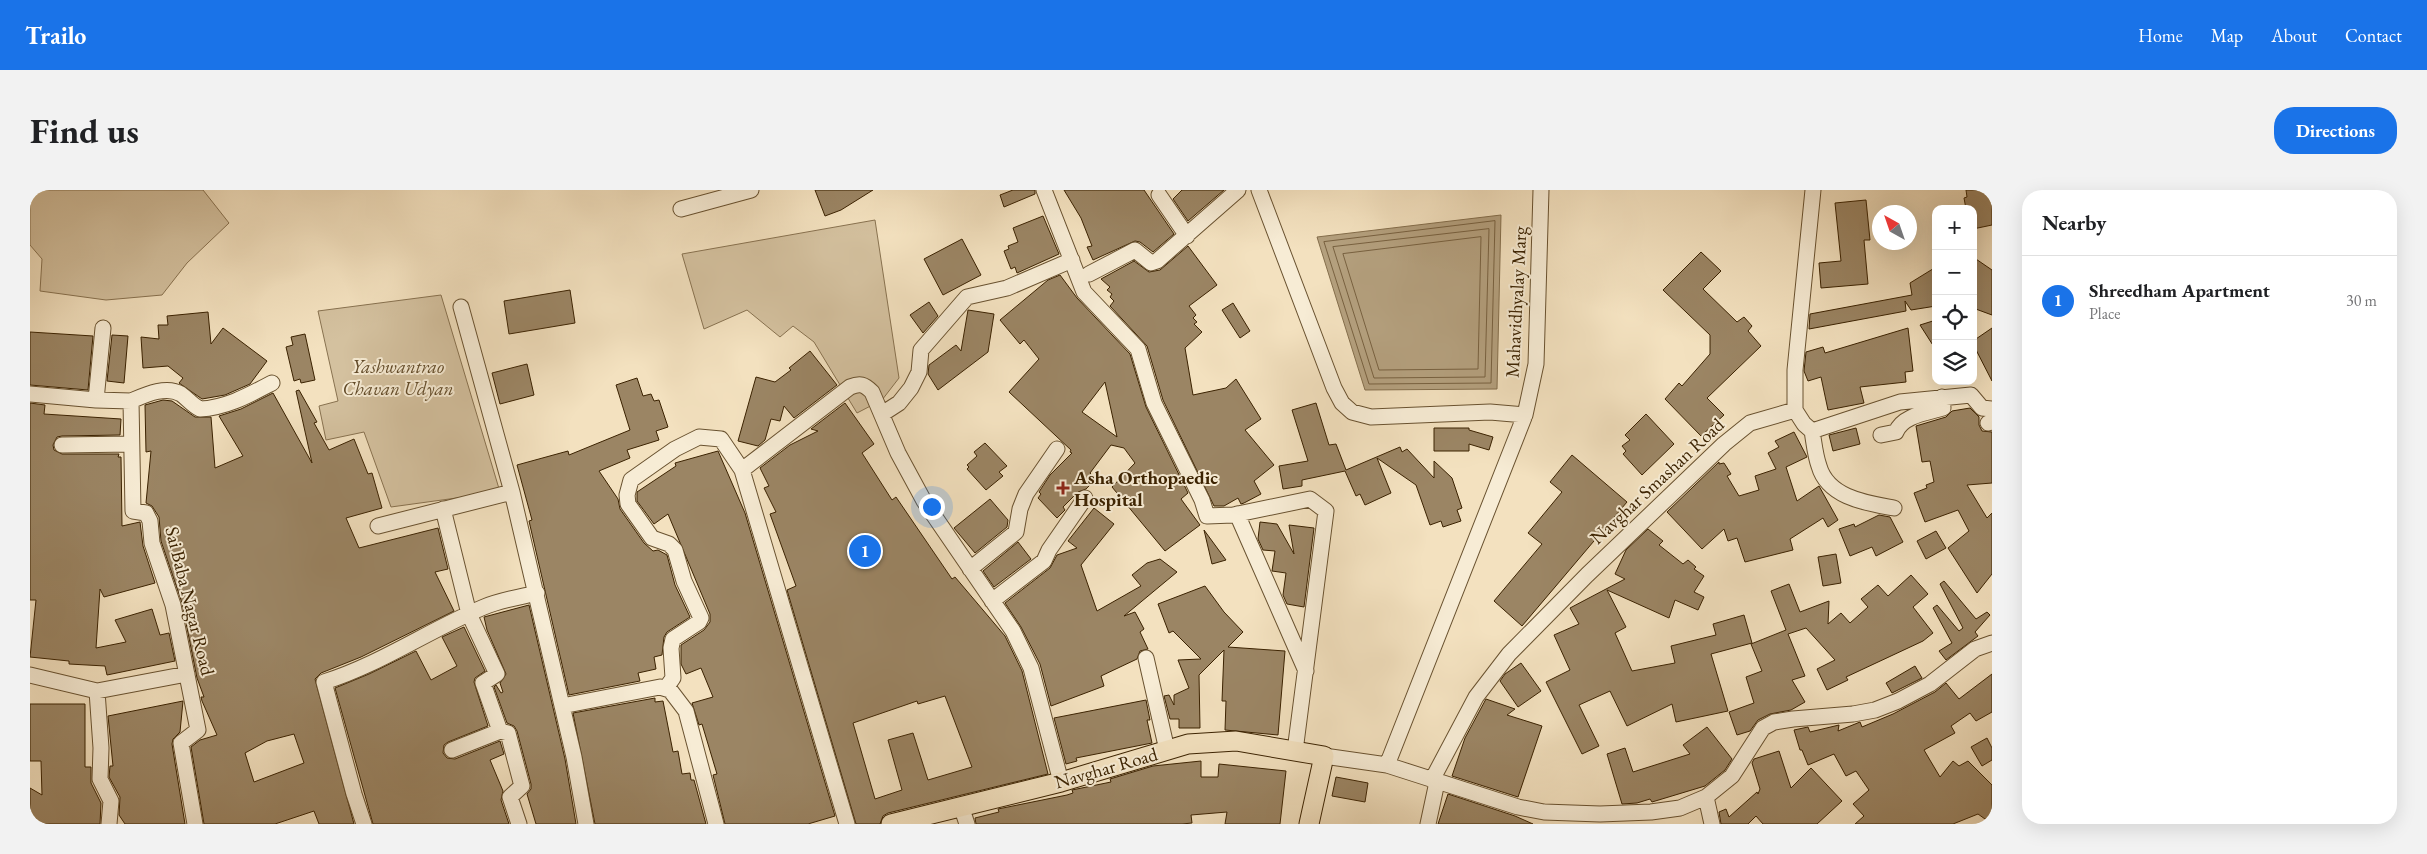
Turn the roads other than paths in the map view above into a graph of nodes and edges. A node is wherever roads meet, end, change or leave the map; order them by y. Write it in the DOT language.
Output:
graph roads {
  1 [pos="751,190"];
  2 [pos="1044,190"];
  3 [pos="1238,190"];
  4 [pos="1259,190"];
  5 [pos="1541,190"];
  6 [pos="1813,190"];
  7 [pos="1158,195"];
  8 [pos="681,209"];
  9 [pos="1187,236"];
  10 [pos="1072,260"];
  11 [pos="1090,274"];
  12 [pos="461,307"];
  13 [pos="103,328"];
  14 [pos="272,383"];
  15 [pos="30,394"];
  16 [pos="1942,397"];
  17 [pos="96,400"];
  18 [pos="130,401"];
  19 [pos="1794,410"];
  20 [pos="882,414"];
  21 [pos="1525,415"];
  22 [pos="1991,418"];
  23 [pos="1812,431"];
  24 [pos="1881,435"];
  25 [pos="131,444"];
  26 [pos="62,445"];
  27 [pos="1057,449"];
  28 [pos="742,470"];
  29 [pos="512,492"];
  30 [pos="1085,498"];
  31 [pos="1894,508"];
  32 [pos="443,510"];
  33 [pos="1237,514"];
  34 [pos="378,526"];
  35 [pos="970,569"];
  36 [pos="537,593"];
  37 [pos="992,601"];
  38 [pos="469,614"];
  39 [pos="1992,643"];
  40 [pos="1146,658"];
  41 [pos="1306,671"];
  42 [pos="187,674"];
  43 [pos="30,675"];
  44 [pos="666,688"];
  45 [pos="97,691"];
  46 [pos="562,706"];
  47 [pos="500,731"];
  48 [pos="452,750"];
  49 [pos="1167,750"];
  50 [pos="1295,751"];
  51 [pos="1324,756"];
  52 [pos="1387,765"];
  53 [pos="1434,781"];
  54 [pos="1061,782"];
  55 [pos="1706,797"];
  56 [pos="964,815"];
  57 [pos="109,824"];
  58 [pos="195,824"];
  59 [pos="364,824"];
  60 [pos="519,824"];
  61 [pos="586,824"];
  62 [pos="716,824"];
  63 [pos="847,824"];
  64 [pos="891,824"];
  65 [pos="1308,824"];
  66 [pos="1428,824"];
  67 [pos="1712,824"];
  1 -- 8 [label="street"];
  2 -- 10 [label="street"];
  3 -- 9 [label="street"];
  4 -- 21 [label="street"];
  5 -- 21 [label="street, Mahavidhyalay Marg"];
  6 -- 19 [label="street"];
  7 -- 9 [label="street"];
  9 -- 11 [label="street"];
  10 -- 20 [label="street"];
  10 -- 33 [label="street"];
  12 -- 29 [label="street"];
  13 -- 17 [label="street"];
  14 -- 18 [label="street"];
  15 -- 17 [label="street"];
  16 -- 22 [label="street"];
  16 -- 23 [label="street"];
  16 -- 24 [label="street"];
  17 -- 18 [label="street"];
  18 -- 25 [label="street, Sai Baba Nagar Road"];
  19 -- 23 [label="street"];
  19 -- 53 [label="street, Navghar Smashan Road"];
  20 -- 28 [label="street"];
  20 -- 35 [label="street"];
  21 -- 52 [label="street, Mahavidhyalay Marg"];
  23 -- 31 [label="street"];
  25 -- 26 [label="street"];
  25 -- 42 [label="street, Sai Baba Nagar Road"];
  27 -- 35 [label="street"];
  28 -- 44 [label="street"];
  28 -- 63 [label="street"];
  29 -- 32 [label="street"];
  29 -- 36 [label="street"];
  30 -- 37 [label="street"];
  32 -- 34 [label="street"];
  32 -- 38 [label="street"];
  33 -- 41 [label="street"];
  33 -- 41 [label="street"];
  35 -- 37 [label="street"];
  36 -- 38 [label="street"];
  36 -- 46 [label="street"];
  37 -- 54 [label="street"];
  38 -- 47 [label="street"];
  38 -- 59 [label="street"];
  39 -- 55 [label="street"];
  40 -- 49 [label="street"];
  41 -- 50 [label="street"];
  42 -- 45 [label="street"];
  42 -- 58 [label="street, Sai Baba Nagar Road"];
  43 -- 45 [label="street"];
  44 -- 46 [label="street"];
  44 -- 62 [label="street"];
  45 -- 57 [label="street"];
  46 -- 61 [label="street"];
  47 -- 48 [label="street"];
  47 -- 60 [label="street"];
  49 -- 50 [label="main road, Navghar Road"];
  49 -- 54 [label="main road, Navghar Road"];
  50 -- 51 [label="main road, Navghar Road"];
  51 -- 52 [label="street"];
  51 -- 65 [label="main road"];
  52 -- 53 [label="street"];
  53 -- 55 [label="street"];
  53 -- 66 [label="street, Navghar Smashan Road"];
  54 -- 56 [label="main road, Navghar Road"];
  55 -- 67 [label="street"];
  56 -- 64 [label="main road, Navghar Road"];
}
